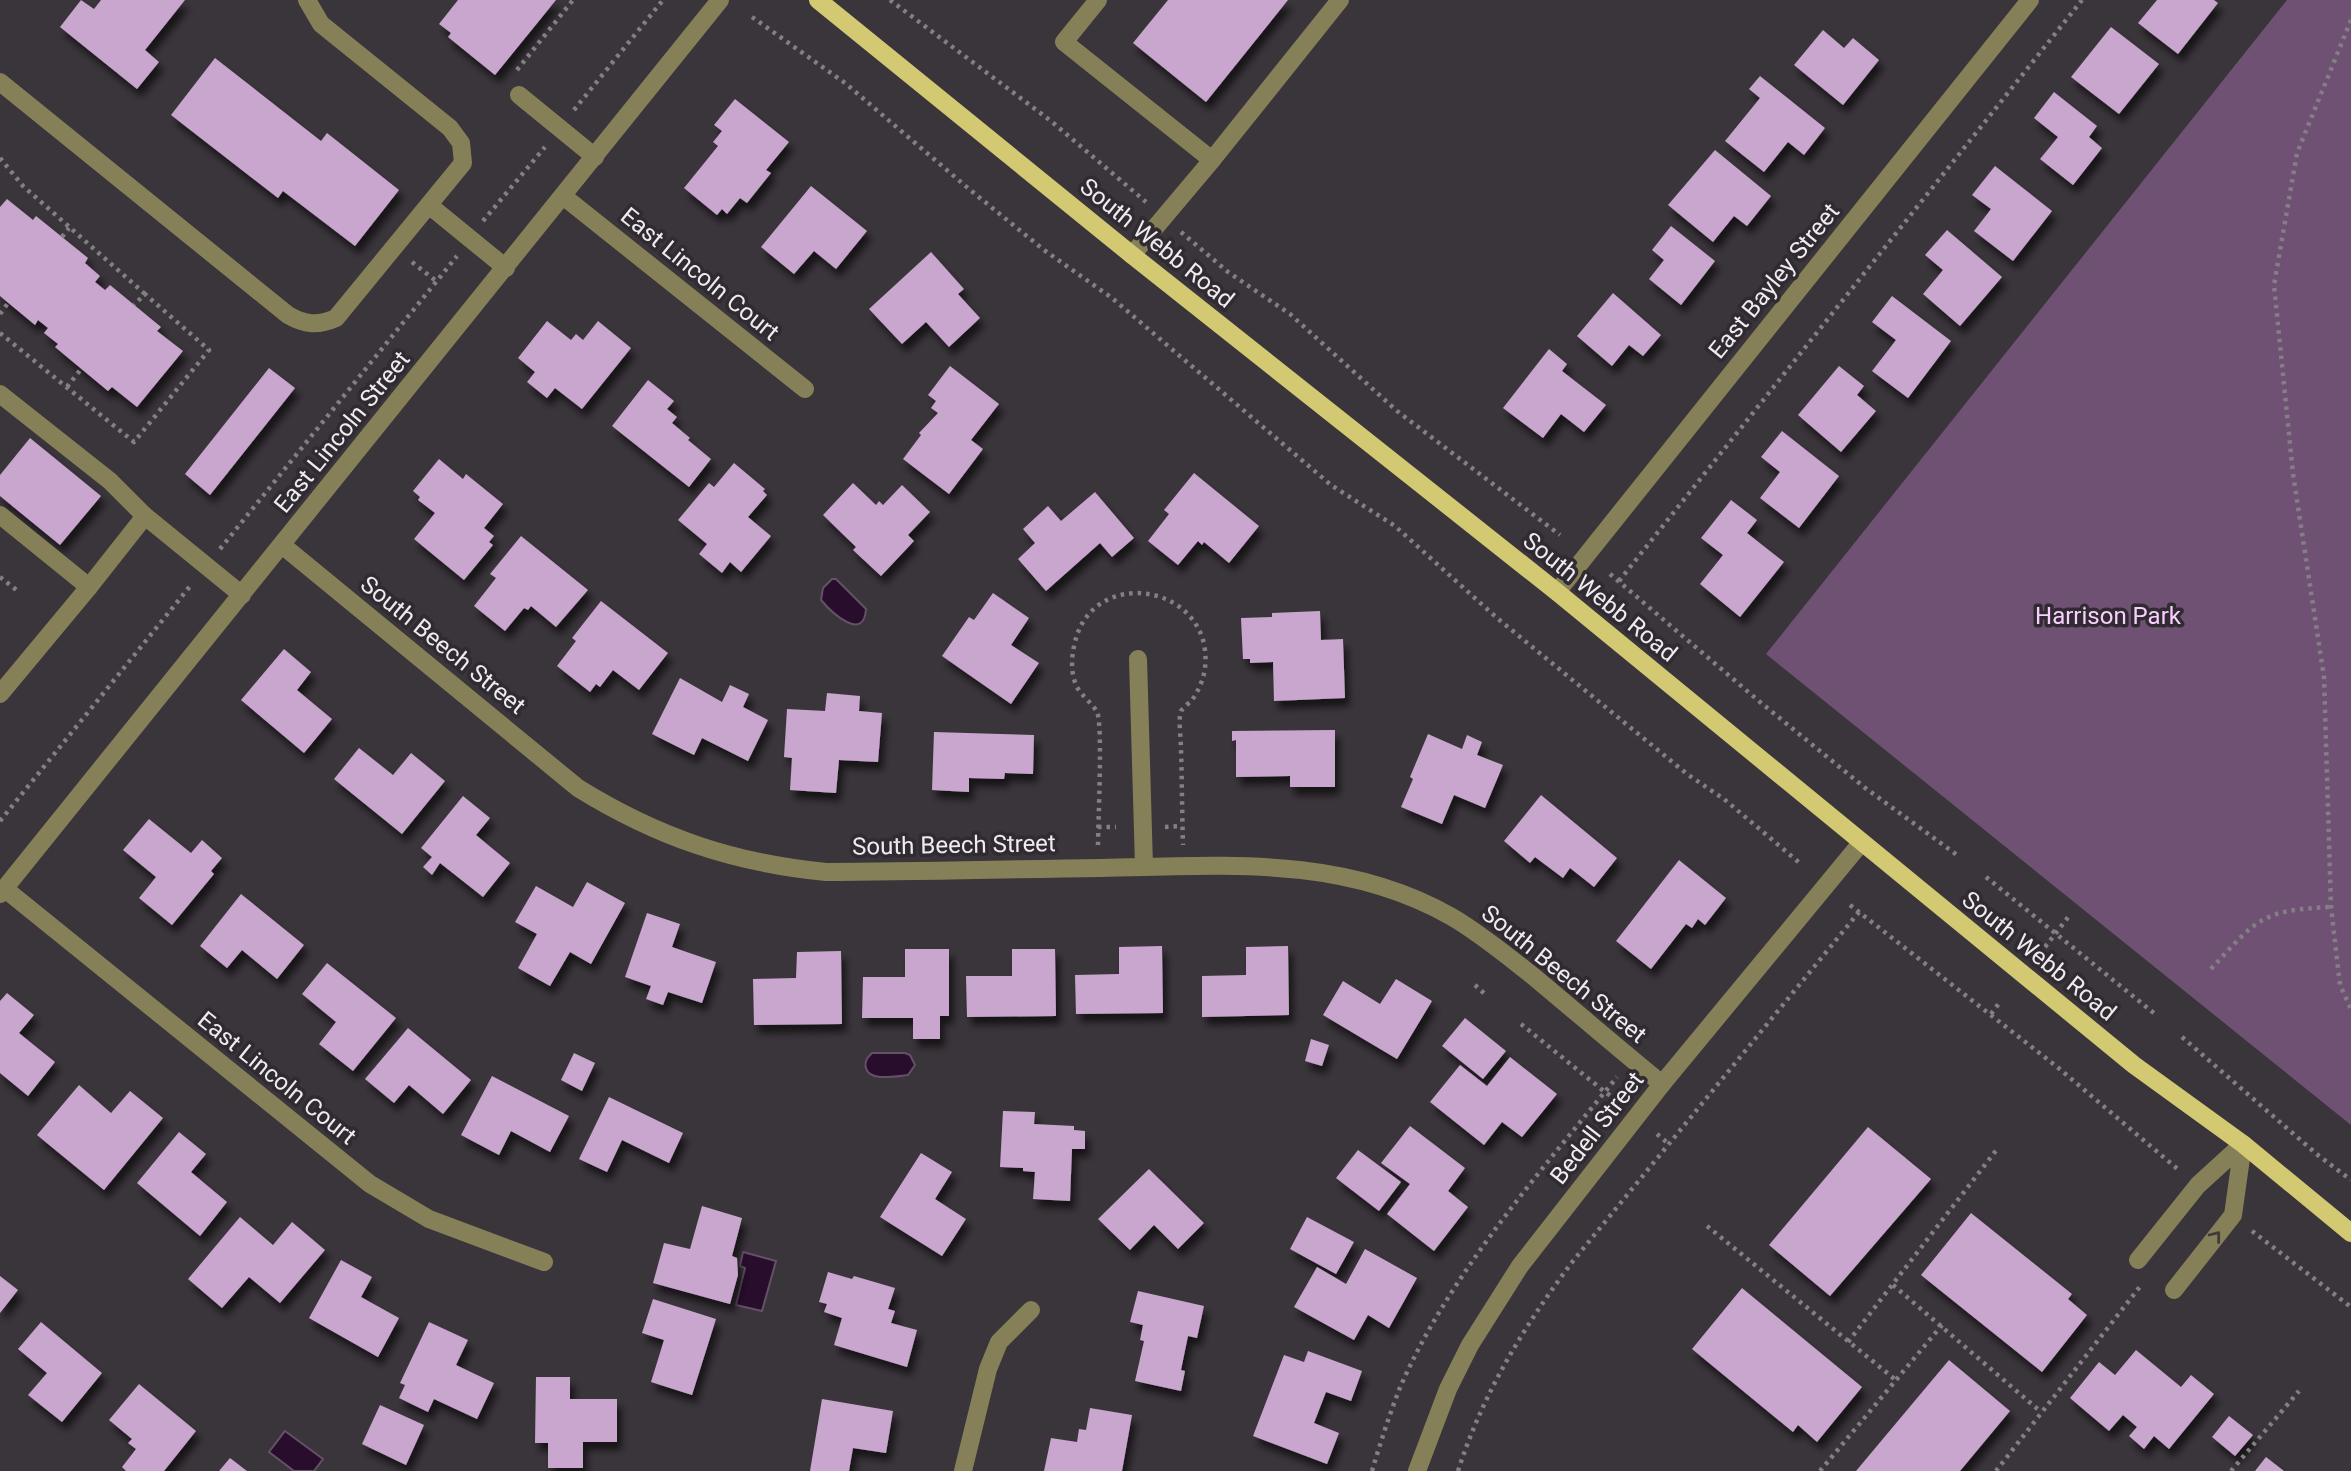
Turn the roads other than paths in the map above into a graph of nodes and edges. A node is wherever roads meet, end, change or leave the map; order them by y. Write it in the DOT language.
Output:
graph roads {
  1 [pos="307,0"];
  2 [pos="720,0"];
  3 [pos="818,0"];
  4 [pos="1098,0"];
  5 [pos="1340,0"];
  6 [pos="2030,0"];
  7 [pos="0,82"];
  8 [pos="519,95"];
  9 [pos="595,157"];
  10 [pos="1212,160"];
  11 [pos="563,197"];
  12 [pos="430,206"];
  13 [pos="1132,256"];
  14 [pos="506,268"];
  15 [pos="806,389"];
  16 [pos="0,394"];
  17 [pos="0,515"];
  18 [pos="145,516"];
  19 [pos="282,545"];
  20 [pos="89,587"];
  21 [pos="1557,592"];
  22 [pos="242,595"];
  23 [pos="1138,659"];
  24 [pos="0,694"];
  25 [pos="1861,844"];
  26 [pos="1143,866"];
  27 [pos="2,892"];
  28 [pos="1662,1084"];
  29 [pos="2243,1144"];
  30 [pos="2351,1233"];
  31 [pos="2137,1260"];
  32 [pos="544,1262"];
  33 [pos="2174,1290"];
  34 [pos="1031,1310"];
  35 [pos="963,1471"];
  36 [pos="1417,1471"];
  1 -- 12 [label="street"];
  2 -- 9 [label="street, East Lincoln Street"];
  3 -- 13 [label="main road, South Webb Road"];
  4 -- 10 [label="street"];
  5 -- 10 [label="street"];
  6 -- 21 [label="street, East Bayley Street"];
  7 -- 12 [label="street"];
  8 -- 9 [label="street"];
  9 -- 11 [label="street, East Lincoln Street"];
  10 -- 13 [label="street"];
  11 -- 14 [label="street, East Lincoln Street"];
  11 -- 15 [label="street, East Lincoln Court"];
  12 -- 14 [label="street"];
  13 -- 21 [label="main road, South Webb Road"];
  14 -- 19 [label="street, East Lincoln Street"];
  16 -- 18 [label="street"];
  17 -- 20 [label="street"];
  18 -- 20 [label="street"];
  18 -- 22 [label="street"];
  19 -- 22 [label="street, East Lincoln Street"];
  19 -- 26 [label="street, South Beech Street"];
  20 -- 24 [label="street"];
  21 -- 25 [label="main road, South Webb Road"];
  22 -- 27 [label="street, East Lincoln Street"];
  23 -- 26 [label="street"];
  25 -- 28 [label="street, Bedell Street"];
  25 -- 29 [label="main road, South Webb Road"];
  26 -- 28 [label="street, South Beech Street"];
  27 -- 32 [label="street, East Lincoln Court"];
  28 -- 36 [label="street, Bedell Street"];
  29 -- 30 [label="main road, South Webb Road"];
  29 -- 31 [label="street"];
  33 -- 29 [label="street, one-way"];
  34 -- 35 [label="street"];
}
